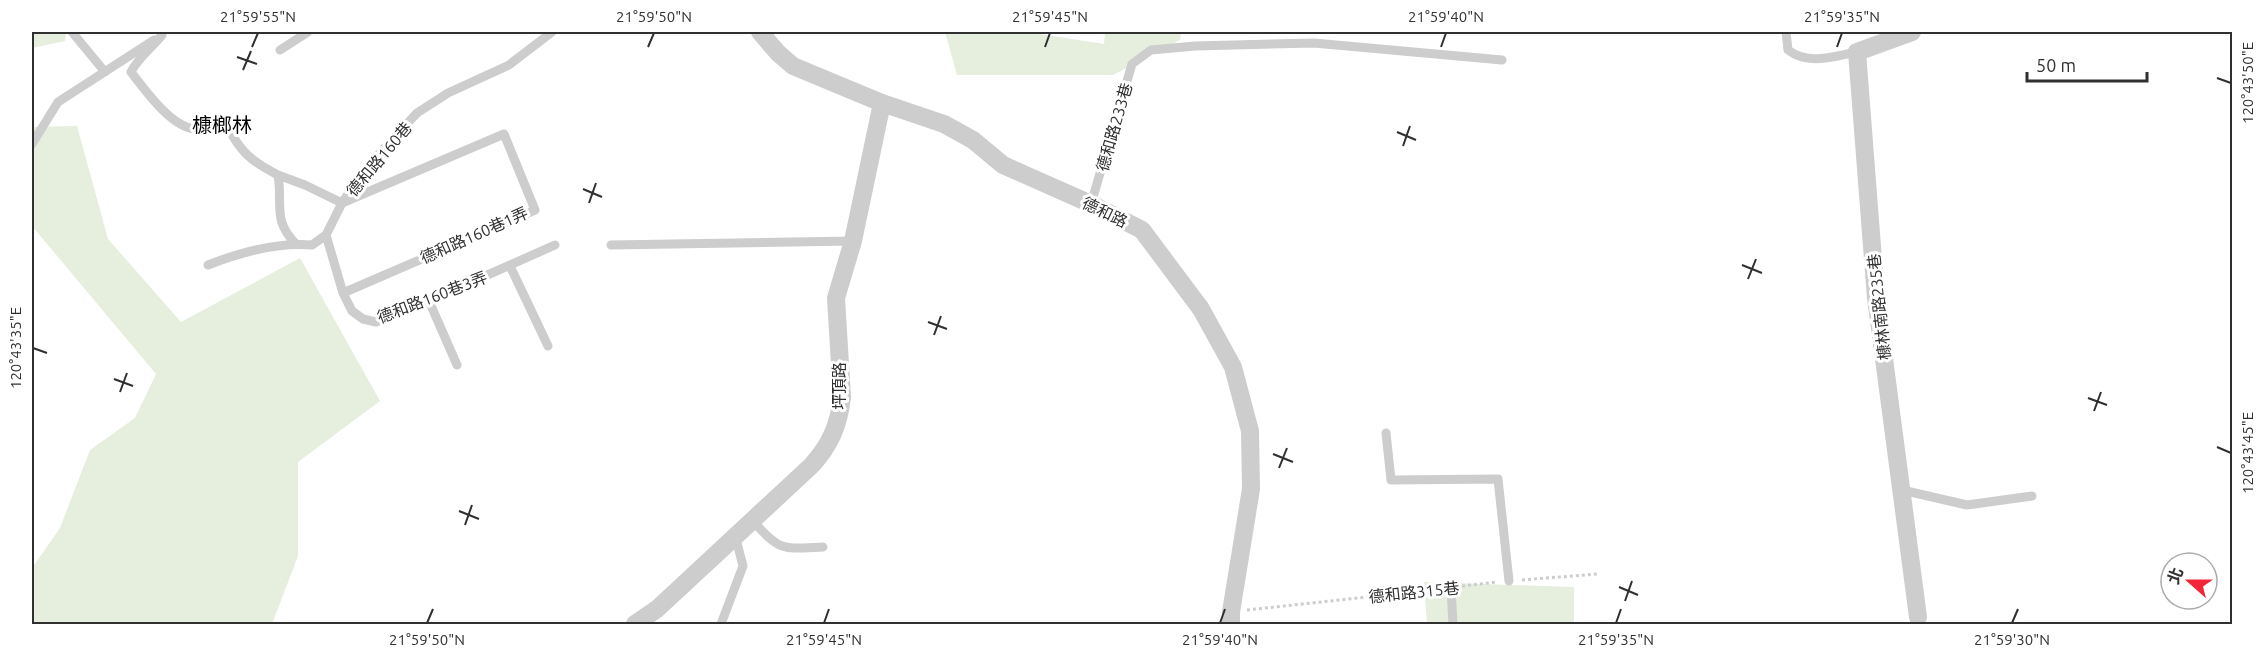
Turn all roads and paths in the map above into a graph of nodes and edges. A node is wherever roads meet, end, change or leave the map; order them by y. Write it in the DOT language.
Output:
graph roads {
  1 [pos="72,32"];
  2 [pos="308,32"];
  3 [pos="552,32"];
  4 [pos="760,32"];
  5 [pos="1786,32"];
  6 [pos="1912,32"];
  7 [pos="163,33"];
  8 [pos="280,50"];
  9 [pos="1857,52"];
  10 [pos="1502,60"];
  11 [pos="105,72"];
  12 [pos="882,103"];
  13 [pos="32,144"];
  14 [pos="278,175"];
  15 [pos="342,203"];
  16 [pos="1091,204"];
  17 [pos="326,235"];
  18 [pos="853,241"];
  19 [pos="296,244"];
  20 [pos="612,244"];
  21 [pos="555,245"];
  22 [pos="208,265"];
  23 [pos="510,266"];
  24 [pos="343,293"];
  25 [pos="429,301"];
  26 [pos="549,346"];
  27 [pos="457,365"];
  28 [pos="1386,433"];
  29 [pos="1902,490"];
  30 [pos="2031,496"];
  31 [pos="752,520"];
  32 [pos="735,535"];
  33 [pos="823,547"];
  34 [pos="1597,574"];
  35 [pos="1509,581"];
  36 [pos="1451,588"];
  37 [pos="1918,617"];
  38 [pos="1231,618"];
  39 [pos="635,624"];
  40 [pos="721,624"];
  41 [pos="1453,624"];
  1 -- 11 [label="lane"];
  2 -- 8 [label="lane"];
  3 -- 15 [label="lane, 德和路160巷"];
  4 -- 12 [label="street, 德和路"];
  5 -- 9 [label="lane"];
  6 -- 9 [label="street"];
  7 -- 11 [label="lane"];
  7 -- 14 [label="lane"];
  9 -- 29 [label="street, 槺林南路235巷"];
  10 -- 16 [label="lane, 德和路233巷"];
  11 -- 13 [label="lane"];
  12 -- 16 [label="street, 德和路"];
  12 -- 18 [label="street, 坪頂路"];
  14 -- 15 [label="lane"];
  14 -- 19 [label="lane"];
  15 -- 17 [label="lane, 德和路160巷"];
  15 -- 24 [label="lane, 德和路160巷1弄"];
  16 -- 38 [label="street, 德和路"];
  17 -- 19 [label="lane"];
  17 -- 24 [label="lane, 德和路160巷3弄"];
  18 -- 20 [label="lane"];
  18 -- 31 [label="street, 坪頂路"];
  19 -- 22 [label="lane"];
  21 -- 23 [label="lane, 德和路160巷3弄"];
  23 -- 25 [label="lane, 德和路160巷3弄"];
  23 -- 26 [label="lane"];
  24 -- 25 [label="lane, 德和路160巷3弄"];
  25 -- 27 [label="lane"];
  28 -- 35 [label="lane"];
  29 -- 30 [label="lane"];
  29 -- 37 [label="street, 槺林南路235巷"];
  31 -- 32 [label="street, 坪頂路"];
  31 -- 33 [label="lane"];
  32 -- 39 [label="street, 坪頂路"];
  32 -- 40 [label="lane"];
  34 -- 35 [label="path, 德和路315巷"];
  35 -- 36 [label="path, 德和路315巷"];
  36 -- 38 [label="path, 德和路315巷"];
  36 -- 41 [label="lane"];
}
